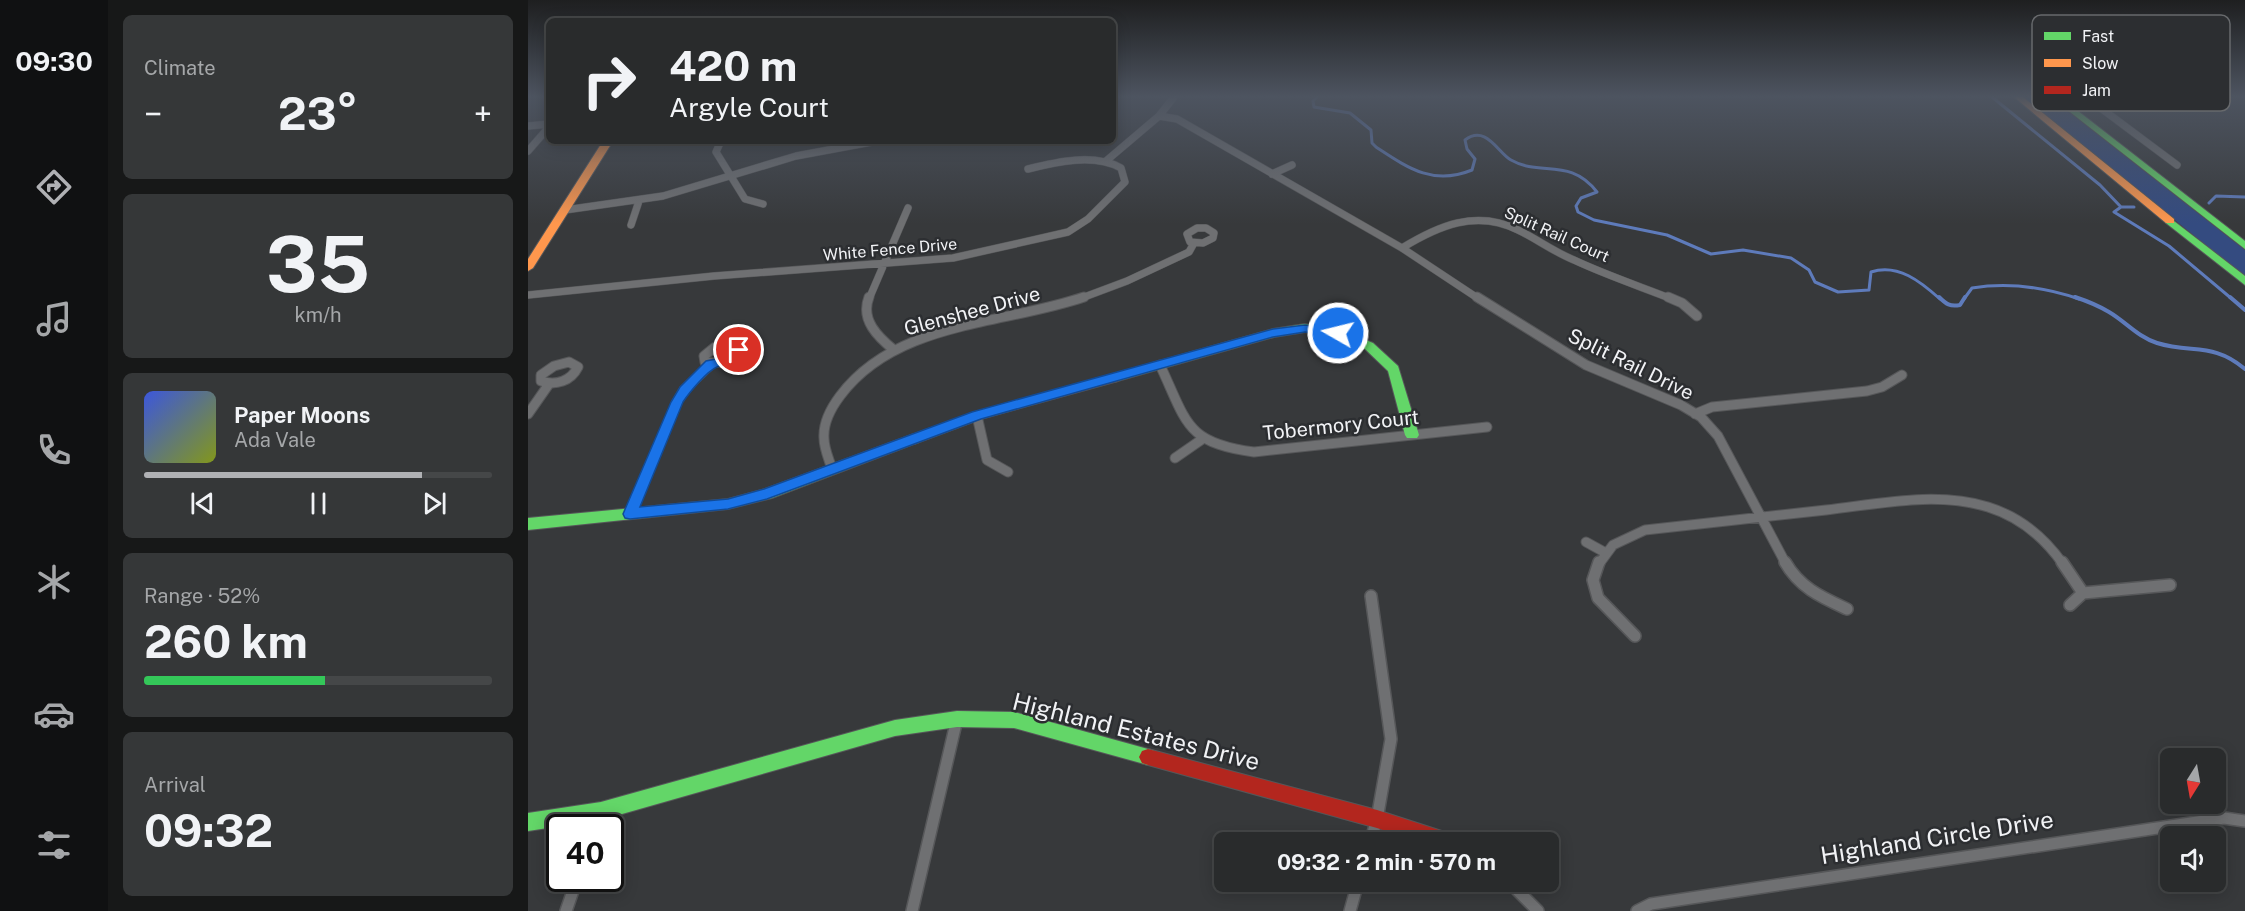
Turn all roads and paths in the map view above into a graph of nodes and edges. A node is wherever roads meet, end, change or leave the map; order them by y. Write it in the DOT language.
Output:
graph roads {
  1 [pos="538,140"];
  2 [pos="1131,140"];
  3 [pos="1212,140"];
  4 [pos="2070,140"];
  5 [pos="2109,140"];
  6 [pos="2143,140"];
  7 [pos="606,144"];
  8 [pos="720,144"];
  9 [pos="859,144"];
  10 [pos="528,151"];
  11 [pos="1106,161"];
  12 [pos="1292,165"];
  13 [pos="2177,165"];
  14 [pos="1028,169"];
  15 [pos="1272,174"];
  16 [pos="730,175"];
  17 [pos="639,201"];
  18 [pos="763,204"];
  19 [pos="908,208"];
  20 [pos="565,210"];
  21 [pos="630,225"];
  22 [pos="1194,243"];
  23 [pos="2245,246"];
  24 [pos="1402,248"];
  25 [pos="882,265"];
  26 [pos="528,268"];
  27 [pos="2245,282"];
  28 [pos="528,294"];
  29 [pos="1697,316"];
  30 [pos="894,350"];
  31 [pos="711,364"];
  32 [pos="1160,364"];
  33 [pos="1902,375"];
  34 [pos="549,384"];
  35 [pos="528,414"];
  36 [pos="1695,414"];
  37 [pos="976,416"];
  38 [pos="1487,427"];
  39 [pos="1412,435"];
  40 [pos="1200,440"];
  41 [pos="1175,458"];
  42 [pos="832,469"];
  43 [pos="1008,472"];
  44 [pos="630,514"];
  45 [pos="1760,517"];
  46 [pos="528,524"];
  47 [pos="1586,542"];
  48 [pos="1606,553"];
  49 [pos="2170,585"];
  50 [pos="2083,593"];
  51 [pos="1371,596"];
  52 [pos="2070,605"];
  53 [pos="1847,609"];
  54 [pos="1635,636"];
  55 [pos="957,719"];
  56 [pos="601,811"];
  57 [pos="600,814"];
  58 [pos="1377,819"];
  59 [pos="2245,821"];
  60 [pos="528,822"];
  61 [pos="1373,832"];
  62 [pos="1417,832"];
  63 [pos="573,892"];
  64 [pos="1355,892"];
  65 [pos="1519,892"];
  66 [pos="566,911"];
  67 [pos="912,911"];
  68 [pos="1350,911"];
  69 [pos="1538,911"];
  70 [pos="1637,911"];
  1 -- 10 [label="street"];
  2 -- 11 [label="street"];
  3 -- 15 [label="street, Split Rail Drive"];
  4 -- 27 [label="main road"];
  5 -- 23 [label="main road"];
  6 -- 13 [label="street"];
  7 -- 20 [label="main road"];
  8 -- 16 [label="street"];
  9 -- 16 [label="street"];
  11 -- 14 [label="street"];
  11 -- 25 [label="street, White Fence Drive"];
  12 -- 15 [label="street"];
  15 -- 24 [label="street, Split Rail Drive"];
  16 -- 17 [label="street"];
  16 -- 18 [label="street"];
  17 -- 20 [label="street"];
  17 -- 21 [label="street"];
  19 -- 25 [label="street"];
  20 -- 26 [label="main road"];
  22 -- 30 [label="street, Glenshee Drive"];
  24 -- 29 [label="street, Split Rail Court"];
  24 -- 36 [label="street, Split Rail Drive"];
  25 -- 28 [label="street, White Fence Drive"];
  25 -- 30 [label="street"];
  30 -- 42 [label="street, Glenshee Drive"];
  31 -- 44 [label="street"];
  32 -- 37 [label="main road"];
  32 -- 39 [label="main road"];
  32 -- 40 [label="street"];
  33 -- 36 [label="street"];
  34 -- 35 [label="street"];
  36 -- 45 [label="street, Split Rail Drive"];
  37 -- 42 [label="main road"];
  37 -- 43 [label="street"];
  38 -- 39 [label="street, Tobermory Court"];
  39 -- 40 [label="street, Tobermory Court"];
  40 -- 41 [label="street"];
  42 -- 44 [label="main road"];
  44 -- 46 [label="main road"];
  45 -- 48 [label="street"];
  45 -- 50 [label="street"];
  45 -- 53 [label="street, Split Rail Drive"];
  47 -- 48 [label="street"];
  48 -- 54 [label="street"];
  49 -- 50 [label="street"];
  50 -- 52 [label="street"];
  51 -- 58 [label="street"];
  55 -- 56 [label="main road, Highland Estates Drive"];
  55 -- 58 [label="main road, Highland Estates Drive"];
  55 -- 67 [label="street"];
  56 -- 57 [label="street"];
  56 -- 60 [label="main road, Highland Estates Drive"];
  58 -- 61 [label="street"];
  58 -- 62 [label="main road, Highland Estates Drive"];
  59 -- 70 [label="street, Highland Circle Drive"];
  63 -- 66 [label="street"];
  64 -- 68 [label="street"];
  65 -- 69 [label="street"];
}
